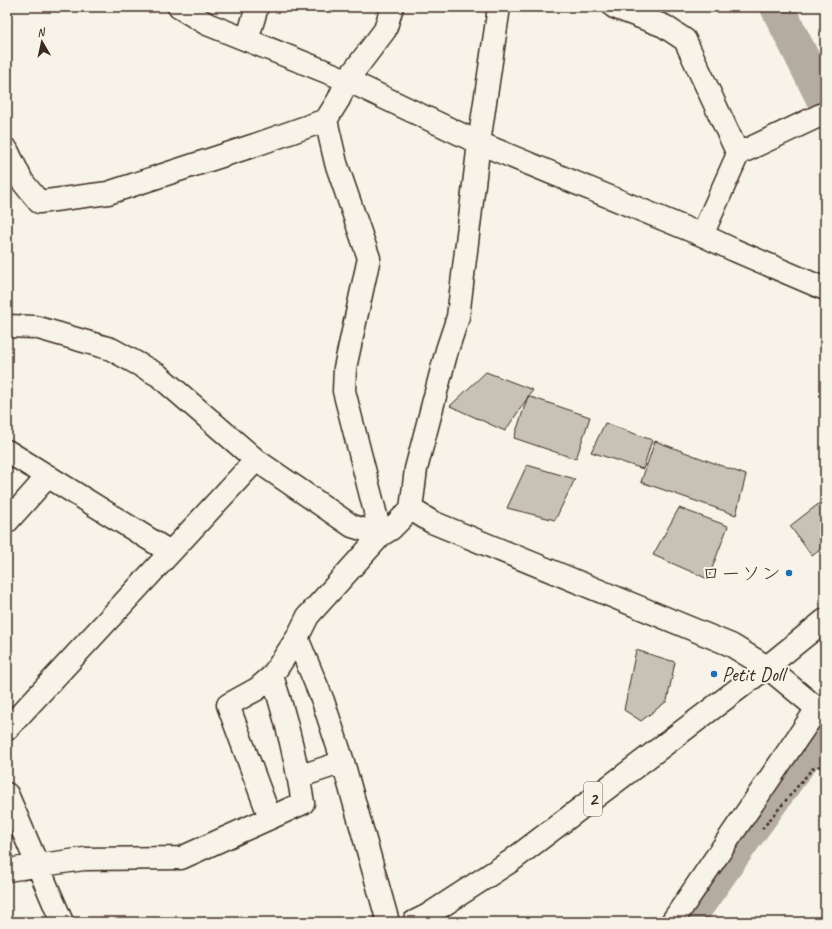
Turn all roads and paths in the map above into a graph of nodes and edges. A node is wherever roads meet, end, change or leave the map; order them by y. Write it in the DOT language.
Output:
graph roads {
  1 [pos="179,7"];
  2 [pos="257,7"];
  3 [pos="392,7"];
  4 [pos="499,7"];
  5 [pos="619,8"];
  6 [pos="247,40"];
  7 [pos="347,80"];
  8 [pos="823,114"];
  9 [pos="326,120"];
  10 [pos="478,143"];
  11 [pos="7,150"];
  12 [pos="738,154"];
  13 [pos="702,235"];
  14 [pos="825,289"];
  15 [pos="7,326"];
  16 [pos="7,450"];
  17 [pos="256,460"];
  18 [pos="48,476"];
  19 [pos="411,509"];
  20 [pos="7,522"];
  21 [pos="381,535"];
  22 [pos="170,552"];
  23 [pos="825,620"];
  24 [pos="297,638"];
  25 [pos="767,667"];
  26 [pos="272,676"];
  27 [pos="821,712"];
  28 [pos="7,728"];
  29 [pos="343,762"];
  30 [pos="825,764"];
  31 [pos="298,777"];
  32 [pos="7,794"];
  33 [pos="270,818"];
  34 [pos="757,835"];
  35 [pos="39,865"];
  36 [pos="7,870"];
  37 [pos="62,922"];
  38 [pos="388,922"];
  39 [pos="414,922"];
  40 [pos="672,922"];
  1 -- 6 [label="street"];
  2 -- 6 [label="street"];
  3 -- 7 [label="street"];
  4 -- 10 [label="street"];
  5 -- 12 [label="street"];
  6 -- 7 [label="street"];
  7 -- 9 [label="street"];
  7 -- 10 [label="street"];
  8 -- 12 [label="street"];
  9 -- 11 [label="street"];
  9 -- 21 [label="street"];
  10 -- 13 [label="street"];
  10 -- 19 [label="street"];
  12 -- 13 [label="street"];
  13 -- 14 [label="street"];
  15 -- 17 [label="street"];
  16 -- 18 [label="street"];
  17 -- 21 [label="street"];
  17 -- 22 [label="street"];
  18 -- 20 [label="street"];
  18 -- 22 [label="street"];
  19 -- 21 [label="street"];
  19 -- 25 [label="street"];
  21 -- 24 [label="street"];
  22 -- 28 [label="street"];
  23 -- 25 [label="street, 2"];
  24 -- 26 [label="street"];
  24 -- 29 [label="street"];
  25 -- 27 [label="street"];
  25 -- 39 [label="street, 2"];
  26 -- 31 [label="street"];
  26 -- 33 [label="street"];
  27 -- 40 [label="street"];
  29 -- 31 [label="street"];
  29 -- 38 [label="street"];
  30 -- 34 [label="path"];
  31 -- 33 [label="street"];
  32 -- 35 [label="street"];
  33 -- 35 [label="street"];
  35 -- 36 [label="street"];
  35 -- 37 [label="street"];
}
